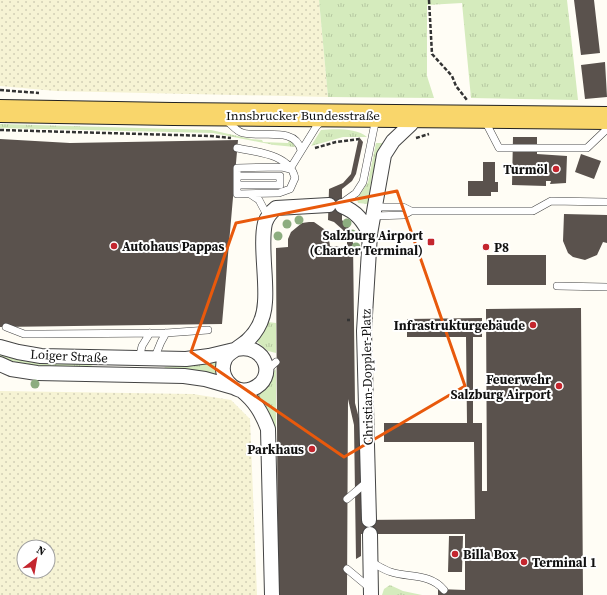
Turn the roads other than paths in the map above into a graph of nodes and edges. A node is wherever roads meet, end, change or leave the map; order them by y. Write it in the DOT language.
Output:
graph roads {
  1 [pos="475,109"];
  2 [pos="0,111"];
  3 [pos="220,114"];
  4 [pos="331,115"];
  5 [pos="377,116"];
  6 [pos="607,118"];
  7 [pos="416,120"];
  8 [pos="607,129"];
  9 [pos="237,148"];
  10 [pos="301,150"];
  11 [pos="290,169"];
  12 [pos="237,176"];
  13 [pos="237,185"];
  14 [pos="250,194"];
  15 [pos="607,202"];
  16 [pos="337,205"];
  17 [pos="375,211"];
  18 [pos="268,217"];
  19 [pos="370,234"];
  20 [pos="557,286"];
  21 [pos="607,287"];
  22 [pos="6,326"];
  23 [pos="208,330"];
  24 [pos="150,333"];
  25 [pos="166,333"];
  26 [pos="0,347"];
  27 [pos="236,349"];
  28 [pos="154,359"];
  29 [pos="276,362"];
  30 [pos="0,364"];
  31 [pos="141,367"];
  32 [pos="266,372"];
  33 [pos="237,389"];
  34 [pos="368,481"];
  35 [pos="347,499"];
  36 [pos="369,520"];
  37 [pos="370,534"];
  38 [pos="371,562"];
  39 [pos="347,569"];
  40 [pos="444,590"];
  41 [pos="371,592"];
  42 [pos="272,595"];
  1 -- 6 [label="main road, Innsbrucker Bundesstraße"];
  1 -- 7 [label="main road, Innsbrucker Bundesstraße"];
  1 -- 8 [label="lane"];
  2 -- 3 [label="main road, Innsbrucker Bundesstraße"];
  3 -- 4 [label="main road, Innsbrucker Bundesstraße"];
  3 -- 10 [label="lane"];
  4 -- 5 [label="main road, Innsbrucker Bundesstraße"];
  4 -- 10 [label="lane"];
  5 -- 7 [label="main road, Innsbrucker Bundesstraße"];
  5 -- 16 [label="lane"];
  7 -- 17 [label="street, Christian-Doppler-Platz"];
  9 -- 11 [label="lane"];
  10 -- 11 [label="lane"];
  11 -- 12 [label="lane"];
  11 -- 14 [label="lane"];
  12 -- 13 [label="lane"];
  12 -- 13 [label="lane"];
  13 -- 14 [label="lane"];
  14 -- 18 [label="lane"];
  15 -- 17 [label="lane"];
  16 -- 18 [label="street"];
  16 -- 19 [label="street"];
  17 -- 19 [label="street, Christian-Doppler-Platz"];
  18 -- 27 [label="street"];
  19 -- 34 [label="street, Christian-Doppler-Platz"];
  20 -- 21 [label="lane"];
  22 -- 24 [label="lane"];
  23 -- 25 [label="lane"];
  24 -- 25 [label="lane"];
  24 -- 31 [label="lane"];
  25 -- 28 [label="lane"];
  26 -- 31 [label="street, Loiger Straße"];
  27 -- 28 [label="street, Loiger Straße"];
  27 -- 32 [label="street"];
  27 -- 33 [label="street"];
  28 -- 31 [label="street, Loiger Straße"];
  29 -- 32 [label="lane"];
  30 -- 31 [label="street, Loiger Straße"];
  31 -- 33 [label="street, Loiger Straße"];
  32 -- 33 [label="street"];
  33 -- 42 [label="street"];
  34 -- 35 [label="lane"];
  34 -- 36 [label="street, Christian-Doppler-Platz"];
  37 -- 38 [label="street"];
  38 -- 40 [label="lane"];
  38 -- 41 [label="street"];
  39 -- 41 [label="lane"];
}
